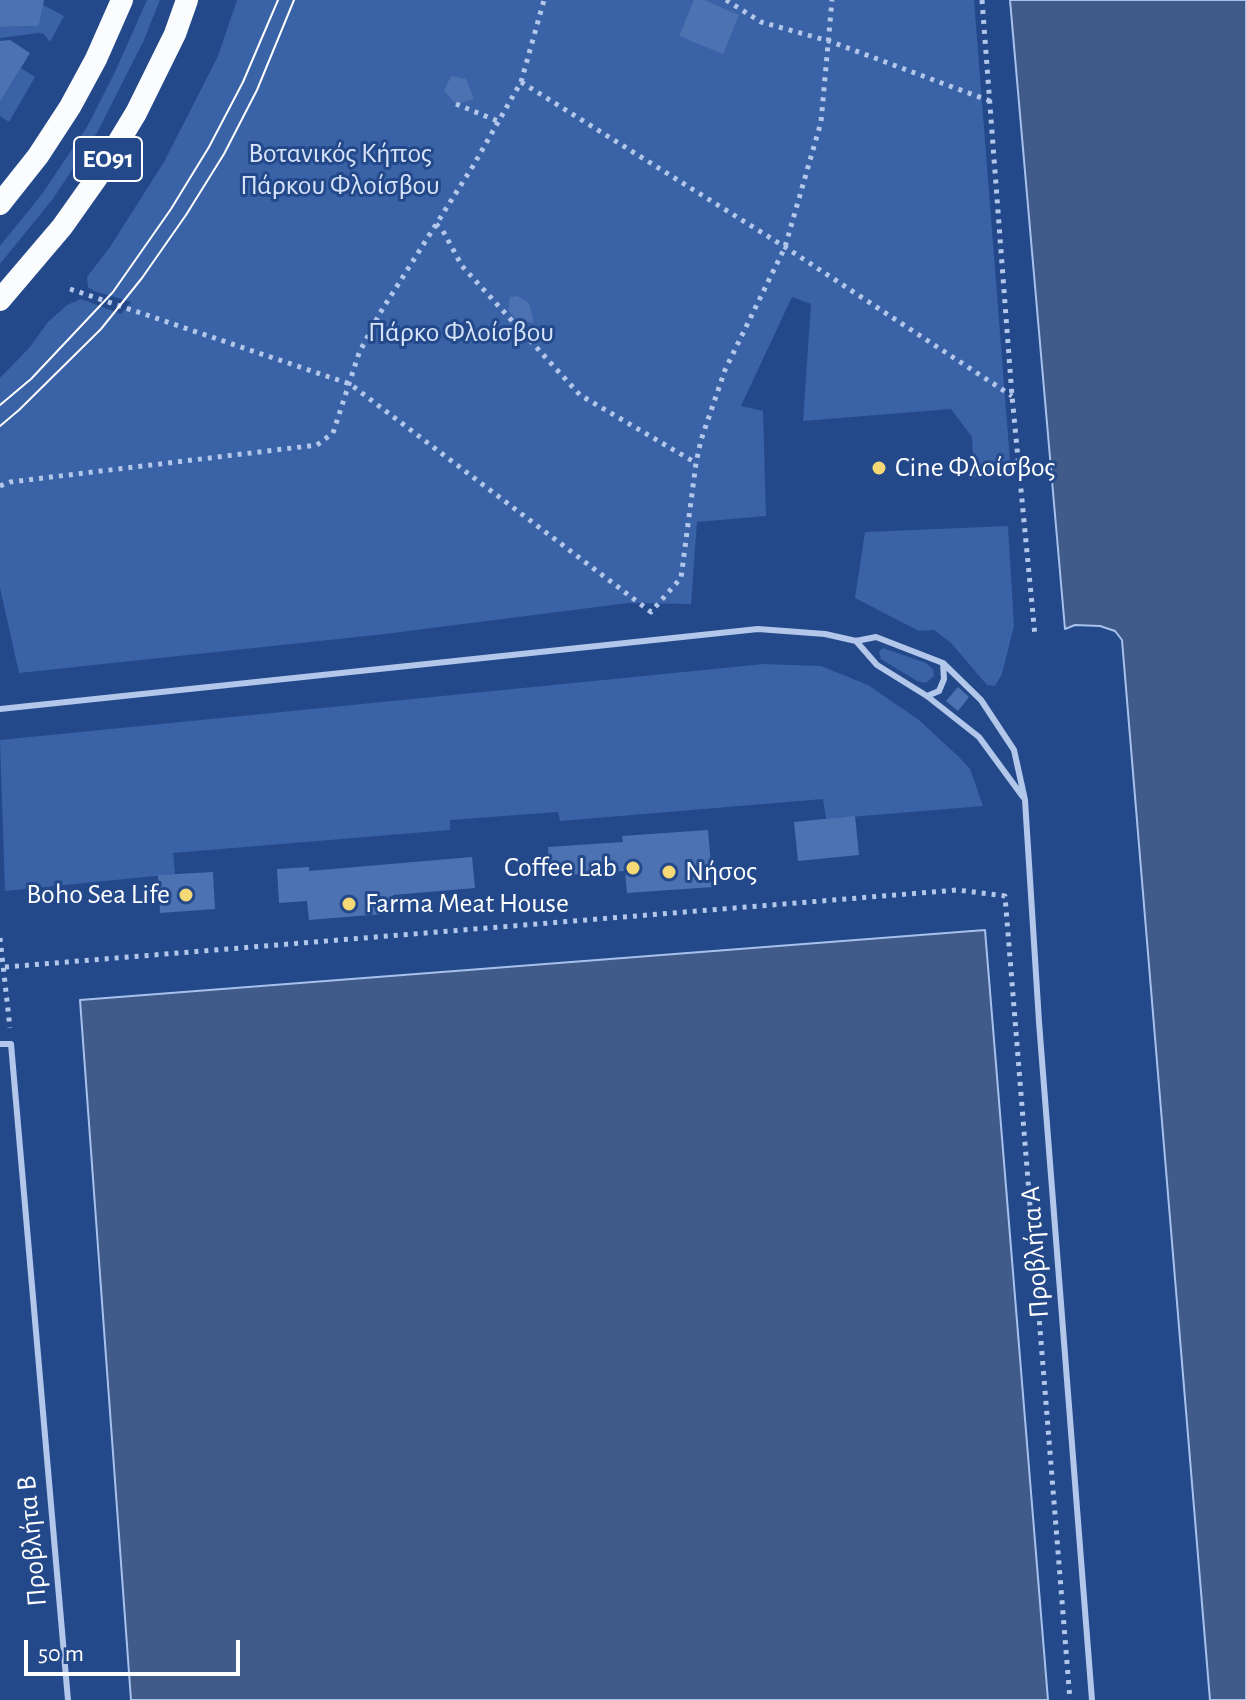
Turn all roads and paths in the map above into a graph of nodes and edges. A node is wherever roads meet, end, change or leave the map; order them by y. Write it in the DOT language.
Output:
graph roads {
  1 [pos="122,0"];
  2 [pos="187,0"];
  3 [pos="544,0"];
  4 [pos="726,0"];
  5 [pos="832,0"];
  6 [pos="982,0"];
  7 [pos="829,41"];
  8 [pos="521,82"];
  9 [pos="990,102"];
  10 [pos="456,104"];
  11 [pos="500,122"];
  12 [pos="0,204"];
  13 [pos="436,224"];
  14 [pos="785,247"];
  15 [pos="70,289"];
  16 [pos="0,300"];
  17 [pos="350,384"];
  18 [pos="1012,396"];
  19 [pos="696,463"];
  20 [pos="0,486"];
  21 [pos="1035,636"];
  22 [pos="856,641"];
  23 [pos="943,663"];
  24 [pos="927,696"];
  25 [pos="0,709"];
  26 [pos="1025,800"];
  27 [pos="0,938"];
  28 [pos="5,967"];
  29 [pos="0,1044"];
  30 [pos="11,1044"];
  31 [pos="68,1700"];
  32 [pos="1070,1700"];
  33 [pos="1092,1700"];
  1 -- 12 [label="highway, ΕΟ91"];
  2 -- 16 [label="highway, ΕΟ91"];
  3 -- 8 [label="path"];
  4 -- 7 [label="path"];
  5 -- 7 [label="path"];
  6 -- 9 [label="path"];
  7 -- 9 [label="path"];
  7 -- 14 [label="path"];
  8 -- 11 [label="path"];
  8 -- 14 [label="path"];
  9 -- 18 [label="path"];
  10 -- 11 [label="path"];
  11 -- 13 [label="path"];
  13 -- 17 [label="path"];
  13 -- 19 [label="path"];
  14 -- 18 [label="path"];
  14 -- 19 [label="path"];
  15 -- 17 [label="path"];
  17 -- 19 [label="path"];
  17 -- 20 [label="path"];
  18 -- 21 [label="path"];
  22 -- 23 [label="lane"];
  22 -- 24 [label="lane"];
  22 -- 25 [label="lane"];
  23 -- 24 [label="lane"];
  23 -- 26 [label="lane, Προβλήτα Α"];
  24 -- 26 [label="lane"];
  26 -- 33 [label="lane, Προβλήτα Α"];
  27 -- 28 [label="path"];
  28 -- 30 [label="path"];
  28 -- 32 [label="path"];
  29 -- 30 [label="lane"];
  30 -- 31 [label="lane, Προβλήτα Β"];
}
